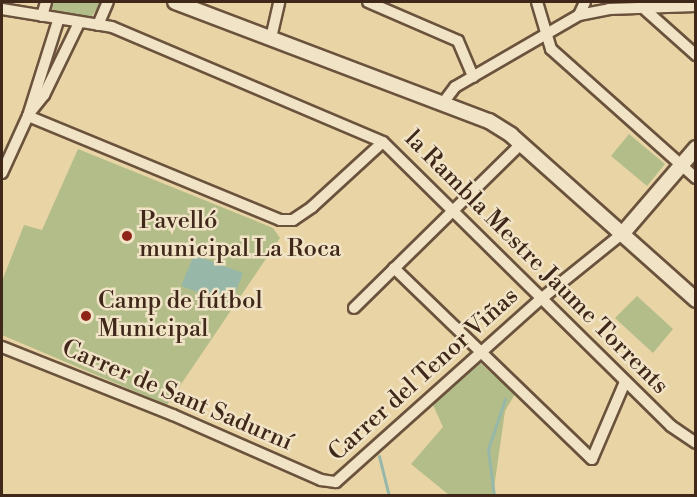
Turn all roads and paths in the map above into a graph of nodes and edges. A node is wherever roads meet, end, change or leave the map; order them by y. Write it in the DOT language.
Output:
graph roads {
  1 [pos="46,2"];
  2 [pos="108,2"];
  3 [pos="175,2"];
  4 [pos="279,2"];
  5 [pos="368,2"];
  6 [pos="537,2"];
  7 [pos="585,2"];
  8 [pos="642,5"];
  9 [pos="696,6"];
  10 [pos="2,9"];
  11 [pos="579,15"];
  12 [pos="42,16"];
  13 [pos="58,21"];
  14 [pos="79,23"];
  15 [pos="98,25"];
  16 [pos="547,37"];
  17 [pos="271,38"];
  18 [pos="696,55"];
  19 [pos="472,77"];
  20 [pos="443,103"];
  21 [pos="27,116"];
  22 [pos="383,142"];
  23 [pos="521,144"];
  24 [pos="696,148"];
  25 [pos="681,165"];
  26 [pos="2,173"];
  27 [pos="696,178"];
  28 [pos="453,212"];
  29 [pos="623,232"];
  30 [pos="394,268"];
  31 [pos="541,299"];
  32 [pos="696,300"];
  33 [pos="354,308"];
  34 [pos="2,347"];
  35 [pos="482,352"];
  36 [pos="625,382"];
  37 [pos="696,443"];
  38 [pos="336,482"];
  1 -- 12 [label="street"];
  2 -- 15 [label="street"];
  3 -- 17 [label="street"];
  4 -- 17 [label="street"];
  5 -- 19 [label="street"];
  6 -- 16 [label="street"];
  7 -- 11 [label="street"];
  8 -- 9 [label="street"];
  8 -- 11 [label="street"];
  8 -- 18 [label="street"];
  10 -- 12 [label="street, la Rambla Mestre Jaume Torrents"];
  11 -- 16 [label="street"];
  12 -- 13 [label="street, la Rambla Mestre Jaume Torrents"];
  13 -- 14 [label="street, la Rambla Mestre Jaume Torrents"];
  13 -- 21 [label="street"];
  14 -- 15 [label="street, la Rambla Mestre Jaume Torrents"];
  14 -- 21 [label="street"];
  15 -- 22 [label="street, la Rambla Mestre Jaume Torrents"];
  16 -- 19 [label="street"];
  16 -- 25 [label="street"];
  17 -- 20 [label="street"];
  19 -- 20 [label="street"];
  20 -- 23 [label="street"];
  21 -- 22 [label="street"];
  21 -- 26 [label="street"];
  22 -- 28 [label="street, la Rambla Mestre Jaume Torrents"];
  23 -- 28 [label="street"];
  23 -- 29 [label="street"];
  24 -- 25 [label="street"];
  25 -- 27 [label="street"];
  25 -- 29 [label="street"];
  28 -- 30 [label="street"];
  28 -- 31 [label="street, la Rambla Mestre Jaume Torrents"];
  29 -- 31 [label="street, Carrer del Tenor Viñas"];
  29 -- 32 [label="street"];
  30 -- 33 [label="street"];
  30 -- 35 [label="street"];
  31 -- 35 [label="street, Carrer del Tenor Viñas"];
  31 -- 36 [label="street, la Rambla Mestre Jaume Torrents"];
  34 -- 38 [label="street, Carrer de Sant Sadurní"];
  35 -- 36 [label="street"];
  35 -- 38 [label="street, Carrer del Tenor Viñas"];
  36 -- 37 [label="street, la Rambla Mestre Jaume Torrents"];
}
